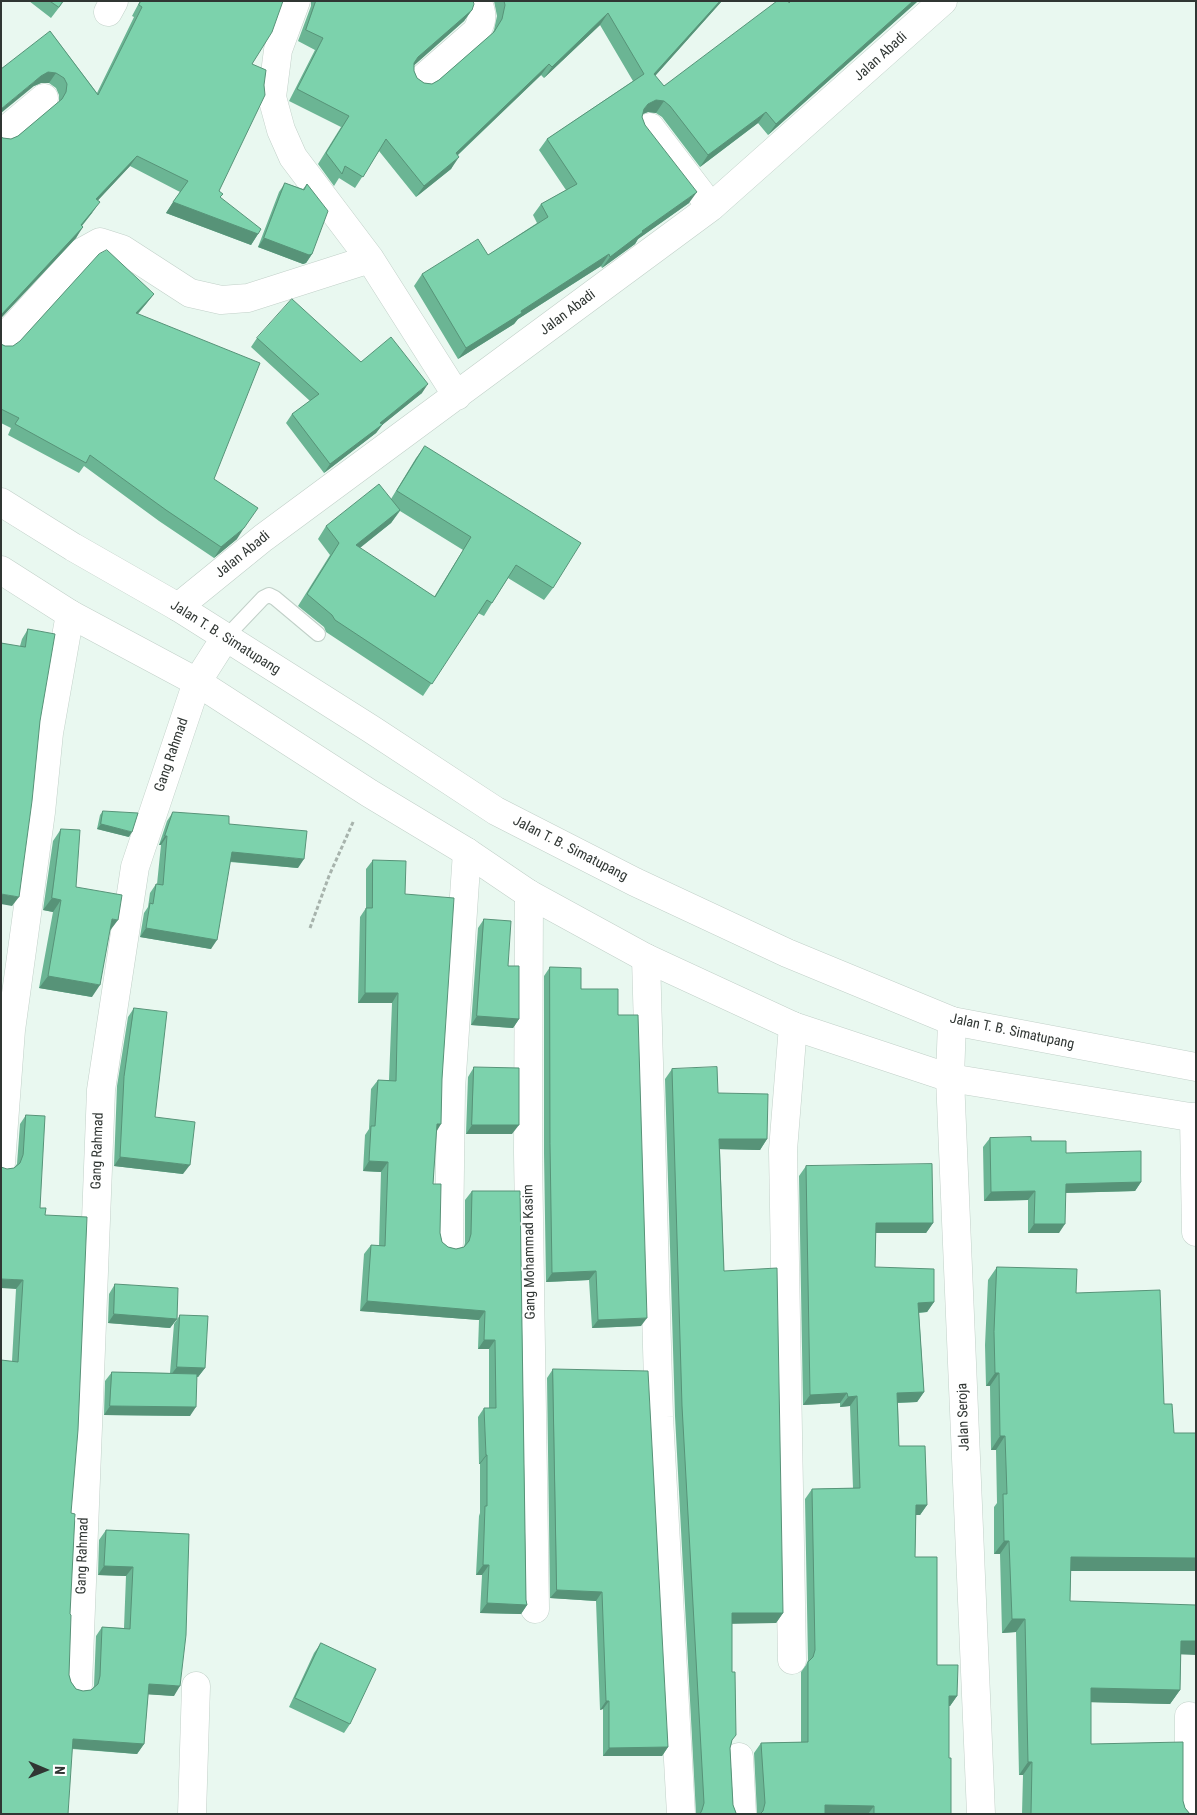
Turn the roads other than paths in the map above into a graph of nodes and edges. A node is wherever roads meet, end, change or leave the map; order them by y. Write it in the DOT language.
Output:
graph roads {
  1 [pos="296,1"];
  2 [pos="476,1"];
  3 [pos="943,1"];
  4 [pos="420,80"];
  5 [pos="44,98"];
  6 [pos="650,126"];
  7 [pos="1,134"];
  8 [pos="711,207"];
  9 [pos="370,259"];
  10 [pos="1,341"];
  11 [pos="457,396"];
  12 [pos="1,502"];
  13 [pos="1,570"];
  14 [pos="178,607"];
  15 [pos="70,614"];
  16 [pos="318,634"];
  17 [pos="225,638"];
  18 [pos="197,682"];
  19 [pos="467,852"];
  20 [pos="529,894"];
  21 [pos="646,958"];
  22 [pos="952,1021"];
  23 [pos="793,1026"];
  24 [pos="6,1041"];
  25 [pos="1196,1067"];
  26 [pos="950,1078"];
  27 [pos="1195,1118"];
  28 [pos="1,1164"];
  29 [pos="1196,1232"];
  30 [pos="449,1243"];
  31 [pos="535,1609"];
  32 [pos="792,1660"];
  33 [pos="78,1685"];
  34 [pos="196,1686"];
  35 [pos="1189,1716"];
  36 [pos="739,1757"];
  37 [pos="192,1814"];
  38 [pos="681,1814"];
  39 [pos="742,1814"];
  40 [pos="981,1814"];
  41 [pos="1189,1814"];
  1 -- 9 [label="street"];
  2 -- 4 [label="street"];
  3 -- 8 [label="street, Jalan Abadi"];
  5 -- 7 [label="street"];
  6 -- 8 [label="street"];
  8 -- 11 [label="street, Jalan Abadi"];
  9 -- 10 [label="street"];
  9 -- 11 [label="street"];
  11 -- 14 [label="street, Jalan Abadi"];
  12 -- 14 [label="street, Jalan T. B. Simatupang"];
  13 -- 15 [label="street"];
  14 -- 17 [label="street, Jalan T. B. Simatupang"];
  15 -- 18 [label="street"];
  15 -- 24 [label="street"];
  16 -- 17 [label="lane"];
  17 -- 18 [label="street, Gang Rahmad"];
  17 -- 22 [label="street, Jalan T. B. Simatupang"];
  18 -- 19 [label="street"];
  18 -- 33 [label="street, Gang Rahmad"];
  19 -- 20 [label="street"];
  19 -- 30 [label="street"];
  20 -- 21 [label="street"];
  20 -- 31 [label="street, Gang Mohammad Kasim"];
  21 -- 23 [label="street"];
  21 -- 38 [label="street"];
  22 -- 25 [label="street, Jalan T. B. Simatupang"];
  22 -- 26 [label="street, Jalan Seroja"];
  23 -- 26 [label="street"];
  23 -- 32 [label="street"];
  24 -- 28 [label="street"];
  26 -- 27 [label="street"];
  26 -- 40 [label="street, Jalan Seroja"];
  27 -- 29 [label="street"];
  34 -- 37 [label="street"];
  35 -- 41 [label="street"];
  36 -- 39 [label="street"];
}
